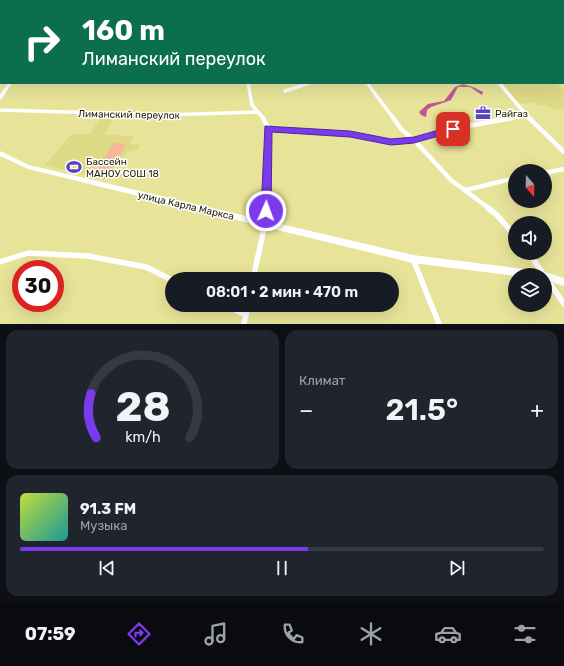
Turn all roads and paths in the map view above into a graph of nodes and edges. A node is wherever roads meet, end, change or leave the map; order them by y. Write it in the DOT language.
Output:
graph roads {
  1 [pos="9,84"];
  2 [pos="248,84"];
  3 [pos="306,84"];
  4 [pos="368,84"];
  5 [pos="500,84"];
  6 [pos="285,91"];
  7 [pos="0,98"];
  8 [pos="0,110"];
  9 [pos="257,112"];
  10 [pos="526,115"];
  11 [pos="268,128"];
  12 [pos="414,140"];
  13 [pos="564,152"];
  14 [pos="0,153"];
  15 [pos="564,169"];
  16 [pos="552,172"];
  17 [pos="508,180"];
  18 [pos="466,190"];
  19 [pos="265,224"];
  20 [pos="508,228"];
  21 [pos="412,259"];
  22 [pos="0,262"];
  23 [pos="508,271"];
  24 [pos="255,272"];
  25 [pos="165,276"];
  26 [pos="552,278"];
  27 [pos="564,282"];
  28 [pos="552,286"];
  29 [pos="564,304"];
  30 [pos="240,312"];
  31 [pos="247,312"];
  32 [pos="246,315"];
  33 [pos="244,324"];
  34 [pos="439,324"];
  1 -- 7 [label="street"];
  2 -- 9 [label="street"];
  3 -- 6 [label="street"];
  4 -- 12 [label="street"];
  5 -- 10 [label="street"];
  8 -- 9 [label="street, Лиманский переулок"];
  9 -- 11 [label="street"];
  10 -- 12 [label="street"];
  10 -- 13 [label="street"];
  11 -- 12 [label="street"];
  11 -- 19 [label="street"];
  12 -- 18 [label="street"];
  14 -- 19 [label="main road, улица Карла Маркса"];
  15 -- 16 [label="street"];
  17 -- 18 [label="street"];
  18 -- 20 [label="street"];
  19 -- 21 [label="main road, улица Карла Маркса"];
  19 -- 24 [label="street"];
  21 -- 23 [label="main road, улица Карла Маркса"];
  21 -- 34 [label="street"];
  22 -- 25 [label="street"];
  26 -- 27 [label="main road"];
  28 -- 29 [label="street"];
  30 -- 32 [label="street"];
  31 -- 32 [label="street"];
  32 -- 33 [label="street"];
}
